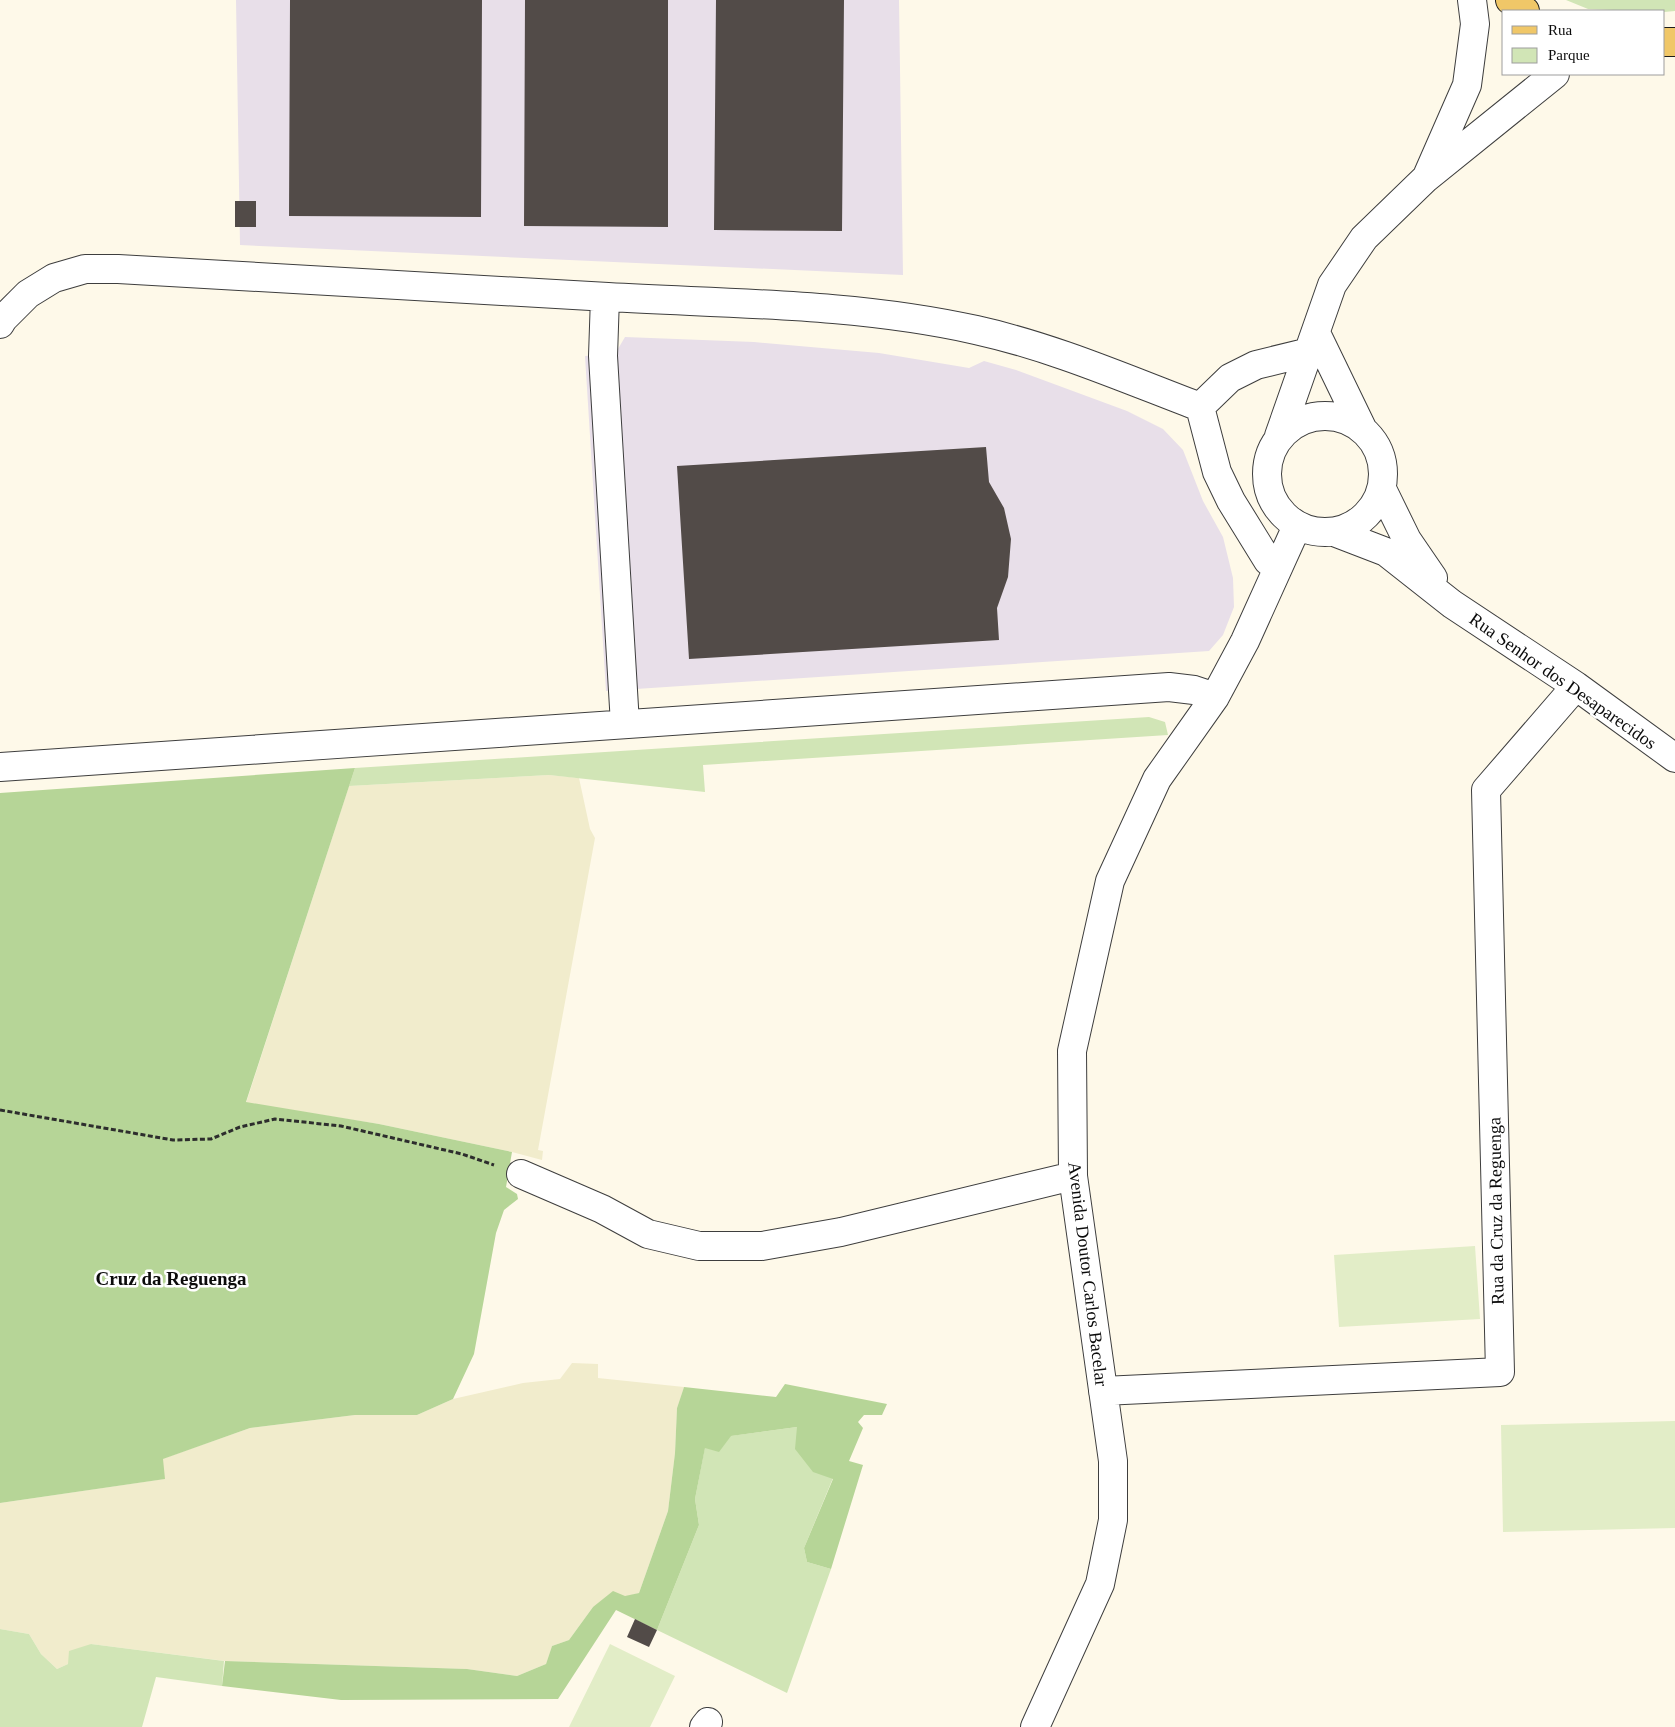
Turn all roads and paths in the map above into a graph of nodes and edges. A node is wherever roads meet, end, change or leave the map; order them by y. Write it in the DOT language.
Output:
graph roads {
  1 [pos="1472,0"];
  2 [pos="1510,0"];
  3 [pos="1524,10"];
  4 [pos="1554,75"];
  5 [pos="1426,178"];
  6 [pos="605,297"];
  7 [pos="0,324"];
  8 [pos="1312,343"];
  9 [pos="1200,407"];
  10 [pos="1362,428"];
  11 [pos="1279,436"];
  12 [pos="1382,489"];
  13 [pos="1297,526"];
  14 [pos="1334,532"];
  15 [pos="1268,561"];
  16 [pos="1452,604"];
  17 [pos="1576,686"];
  18 [pos="1215,697"];
  19 [pos="625,724"];
  20 [pos="1675,758"];
  21 [pos="0,767"];
  22 [pos="0,1110"];
  23 [pos="521,1174"];
  24 [pos="1073,1176"];
  25 [pos="1103,1391"];
  26 [pos="1034,1727"];
  1 -- 5 [label="street"];
  2 -- 3 [label="main road"];
  4 -- 5 [label="street"];
  5 -- 8 [label="street"];
  6 -- 7 [label="street"];
  6 -- 9 [label="street"];
  6 -- 19 [label="street"];
  8 -- 9 [label="street"];
  8 -- 10 [label="street"];
  8 -- 11 [label="street"];
  9 -- 15 [label="street"];
  10 -- 11 [label="street"];
  10 -- 12 [label="street"];
  11 -- 13 [label="street"];
  12 -- 14 [label="street"];
  12 -- 16 [label="street, Rua Senhor dos Desaparecidos"];
  13 -- 14 [label="street"];
  13 -- 18 [label="street, Avenida Doutor Carlos Bacelar"];
  14 -- 16 [label="street, Rua Senhor dos Desaparecidos"];
  16 -- 17 [label="street, Rua Senhor dos Desaparecidos"];
  17 -- 20 [label="street, Rua Senhor dos Desaparecidos"];
  17 -- 25 [label="street, Rua da Cruz da Reguenga"];
  18 -- 19 [label="street"];
  18 -- 24 [label="street, Avenida Doutor Carlos Bacelar"];
  19 -- 21 [label="street"];
  22 -- 23 [label="path"];
  23 -- 24 [label="street"];
  24 -- 25 [label="street, Avenida Doutor Carlos Bacelar"];
  25 -- 26 [label="street, Avenida Doutor Carlos Bacelar"];
}
